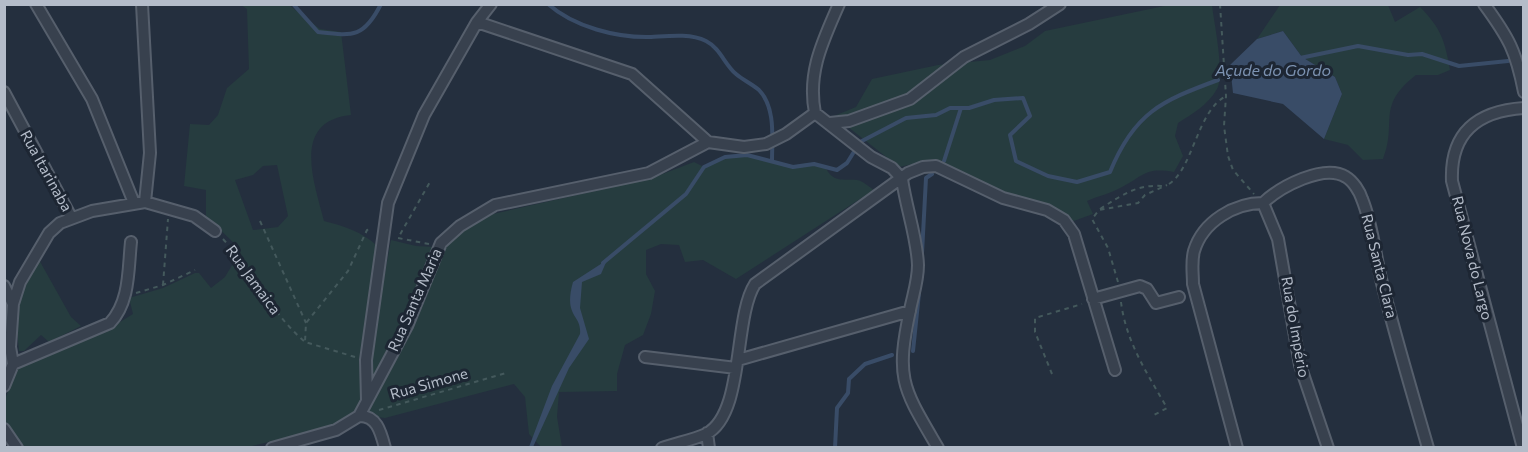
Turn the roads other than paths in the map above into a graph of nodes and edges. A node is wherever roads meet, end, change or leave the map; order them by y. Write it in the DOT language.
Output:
graph roads {
  1 [pos="36,4"];
  2 [pos="142,4"];
  3 [pos="491,4"];
  4 [pos="839,4"];
  5 [pos="1060,4"];
  6 [pos="1484,4"];
  7 [pos="477,22"];
  8 [pos="4,92"];
  9 [pos="1524,92"];
  10 [pos="1524,108"];
  11 [pos="815,113"];
  12 [pos="831,123"];
  13 [pos="708,142"];
  14 [pos="902,179"];
  15 [pos="139,202"];
  16 [pos="1263,203"];
  17 [pos="71,217"];
  18 [pos="215,231"];
  19 [pos="131,242"];
  20 [pos="4,286"];
  21 [pos="1179,297"];
  22 [pos="1093,299"];
  23 [pos="13,304"];
  24 [pos="910,311"];
  25 [pos="7,346"];
  26 [pos="645,357"];
  27 [pos="13,364"];
  28 [pos="737,364"];
  29 [pos="1115,370"];
  30 [pos="4,386"];
  31 [pos="367,400"];
  32 [pos="359,417"];
  33 [pos="4,429"];
  34 [pos="707,434"];
  35 [pos="17,447"];
  36 [pos="272,447"];
  37 [pos="385,447"];
  38 [pos="662,447"];
  39 [pos="709,447"];
  40 [pos="938,447"];
  41 [pos="1237,447"];
  42 [pos="1328,447"];
  43 [pos="1428,447"];
  44 [pos="1522,447"];
  1 -- 15 [label="street"];
  2 -- 15 [label="street"];
  3 -- 7 [label="street"];
  4 -- 11 [label="street"];
  5 -- 12 [label="street"];
  6 -- 9 [label="street"];
  7 -- 13 [label="street"];
  7 -- 31 [label="street"];
  8 -- 17 [label="street, Rua Itarinaba"];
  10 -- 44 [label="street, Rua Nova do Largo"];
  11 -- 12 [label="street"];
  11 -- 13 [label="street"];
  12 -- 14 [label="street"];
  13 -- 31 [label="street, Rua Santa Maria"];
  14 -- 22 [label="street"];
  14 -- 24 [label="street"];
  14 -- 28 [label="street"];
  15 -- 17 [label="street, Rua Jamaica"];
  15 -- 18 [label="street, Rua Jamaica"];
  16 -- 41 [label="street"];
  16 -- 42 [label="street, Rua do Império"];
  16 -- 43 [label="street, Rua Santa Clara"];
  17 -- 23 [label="street, Rua Jamaica"];
  19 -- 27 [label="street"];
  20 -- 23 [label="street"];
  21 -- 22 [label="street"];
  22 -- 29 [label="street"];
  23 -- 25 [label="street, Rua Jamaica"];
  24 -- 28 [label="street"];
  24 -- 40 [label="street"];
  25 -- 27 [label="street, Rua Jamaica"];
  26 -- 28 [label="street"];
  27 -- 30 [label="street"];
  28 -- 34 [label="street"];
  31 -- 32 [label="street, Rua Santa Maria"];
  32 -- 36 [label="street"];
  32 -- 37 [label="street"];
  33 -- 35 [label="street"];
  34 -- 38 [label="street"];
  34 -- 39 [label="street"];
}
